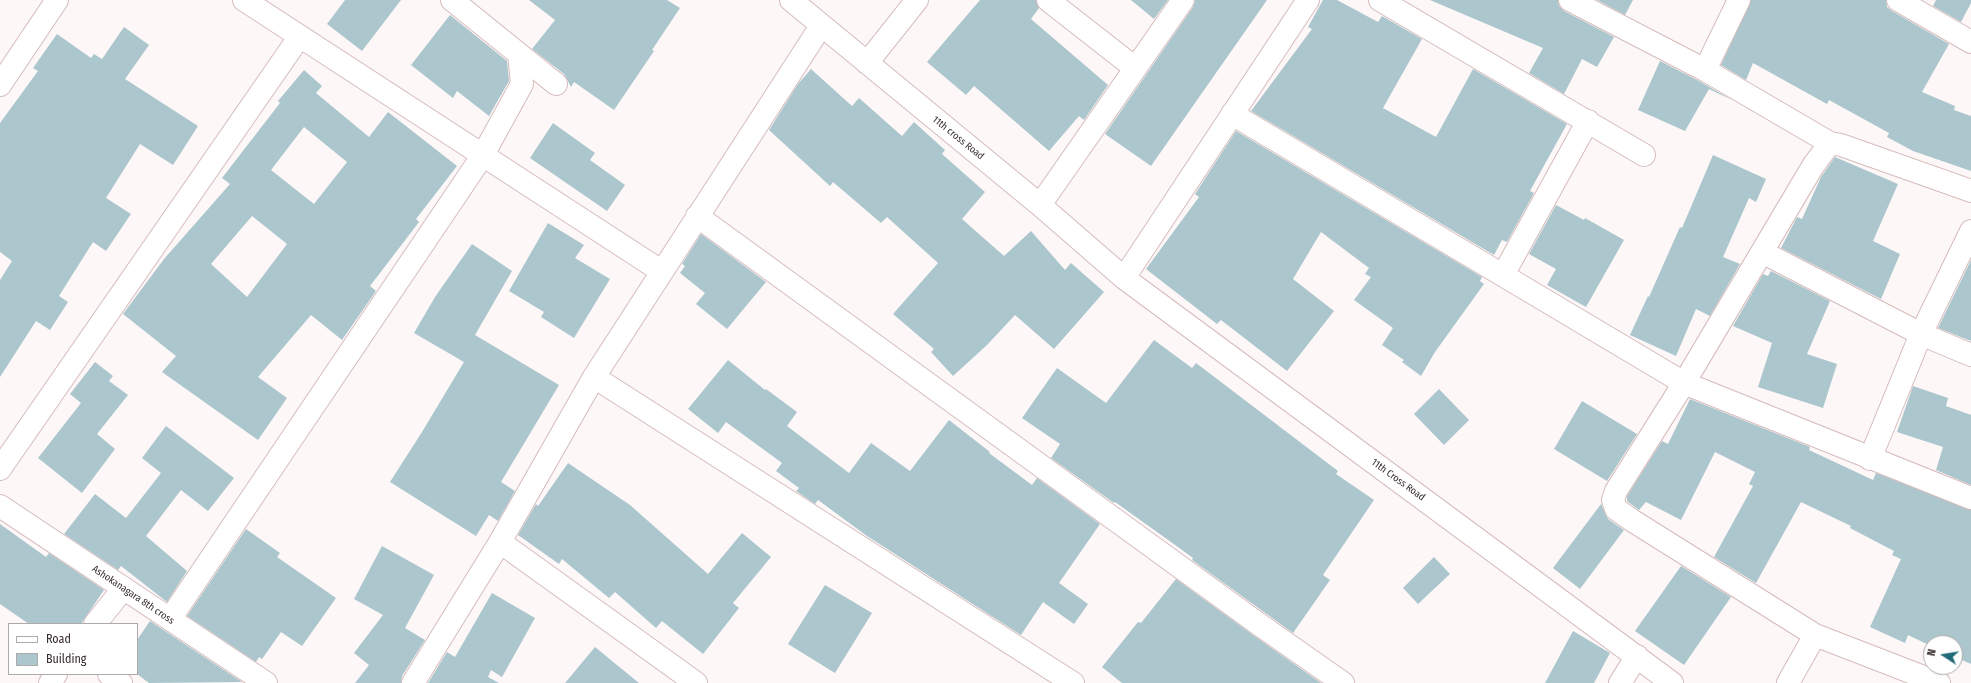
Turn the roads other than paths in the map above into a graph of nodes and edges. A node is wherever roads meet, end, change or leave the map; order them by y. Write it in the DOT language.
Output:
graph roads {
  1 [pos="57,0"];
  2 [pos="244,0"];
  3 [pos="452,0"];
  4 [pos="791,0"];
  5 [pos="917,0"];
  6 [pos="1048,0"];
  7 [pos="1183,0"];
  8 [pos="1308,0"];
  9 [pos="1380,0"];
  10 [pos="1570,0"];
  11 [pos="1739,0"];
  12 [pos="1898,0"];
  13 [pos="821,26"];
  14 [pos="300,36"];
  15 [pos="1971,42"];
  16 [pos="519,54"];
  17 [pos="868,63"];
  18 [pos="1135,68"];
  19 [pos="1705,70"];
  20 [pos="556,84"];
  21 [pos="0,85"];
  22 [pos="1232,114"];
  23 [pos="1588,121"];
  24 [pos="1830,143"];
  25 [pos="483,155"];
  26 [pos="1644,155"];
  27 [pos="1971,192"];
  28 [pos="1040,205"];
  29 [pos="697,216"];
  30 [pos="1971,231"];
  31 [pos="1762,252"];
  32 [pos="661,271"];
  33 [pos="1502,275"];
  34 [pos="1124,278"];
  35 [pos="1921,334"];
  36 [pos="1971,355"];
  37 [pos="594,377"];
  38 [pos="1684,383"];
  39 [pos="1870,459"];
  40 [pos="0,469"];
  41 [pos="1971,498"];
  42 [pos="0,506"];
  43 [pos="500,542"];
  44 [pos="124,588"];
  45 [pos="170,619"];
  46 [pos="96,623"];
  47 [pos="1815,635"];
  48 [pos="1637,656"];
  49 [pos="110,675"];
  50 [pos="121,683"];
  51 [pos="266,683"];
  52 [pos="413,683"];
  53 [pos="696,683"];
  54 [pos="1073,683"];
  55 [pos="1343,683"];
  56 [pos="1620,683"];
  57 [pos="1672,683"];
  58 [pos="1788,683"];
  59 [pos="1939,683"];
  1 -- 21 [label="street"];
  2 -- 14 [label="street"];
  3 -- 16 [label="street"];
  4 -- 13 [label="street, 11th cross Road"];
  5 -- 17 [label="street"];
  6 -- 18 [label="street"];
  7 -- 18 [label="street"];
  8 -- 22 [label="street"];
  9 -- 23 [label="street"];
  10 -- 19 [label="street"];
  11 -- 19 [label="street"];
  12 -- 15 [label="street"];
  13 -- 17 [label="street, 11th cross Road"];
  13 -- 29 [label="street"];
  14 -- 25 [label="street"];
  14 -- 40 [label="street"];
  16 -- 20 [label="street"];
  16 -- 25 [label="street"];
  17 -- 28 [label="street, 11th cross Road"];
  18 -- 28 [label="street"];
  19 -- 24 [label="street"];
  22 -- 33 [label="street"];
  22 -- 34 [label="street"];
  23 -- 26 [label="street"];
  23 -- 33 [label="street"];
  24 -- 27 [label="street"];
  24 -- 31 [label="street"];
  25 -- 32 [label="street"];
  25 -- 45 [label="street"];
  28 -- 34 [label="street, 11th cross Road"];
  29 -- 32 [label="street"];
  29 -- 55 [label="street"];
  30 -- 35 [label="street"];
  31 -- 35 [label="street"];
  31 -- 38 [label="street"];
  32 -- 37 [label="street"];
  33 -- 38 [label="street"];
  34 -- 48 [label="street, 11th Cross Road"];
  35 -- 36 [label="street"];
  35 -- 39 [label="street"];
  37 -- 43 [label="street"];
  37 -- 54 [label="street"];
  38 -- 39 [label="street"];
  38 -- 47 [label="street"];
  39 -- 41 [label="street"];
  42 -- 44 [label="street, Ashokanagara 8th cross"];
  43 -- 52 [label="street"];
  43 -- 53 [label="street"];
  44 -- 45 [label="street, Ashokanagara 8th cross"];
  44 -- 46 [label="street"];
  45 -- 51 [label="street, Ashokanagara 8th cross"];
  47 -- 58 [label="street"];
  47 -- 59 [label="street"];
  48 -- 56 [label="street"];
  48 -- 57 [label="street, 11th Cross Road"];
  49 -- 50 [label="street"];
}
